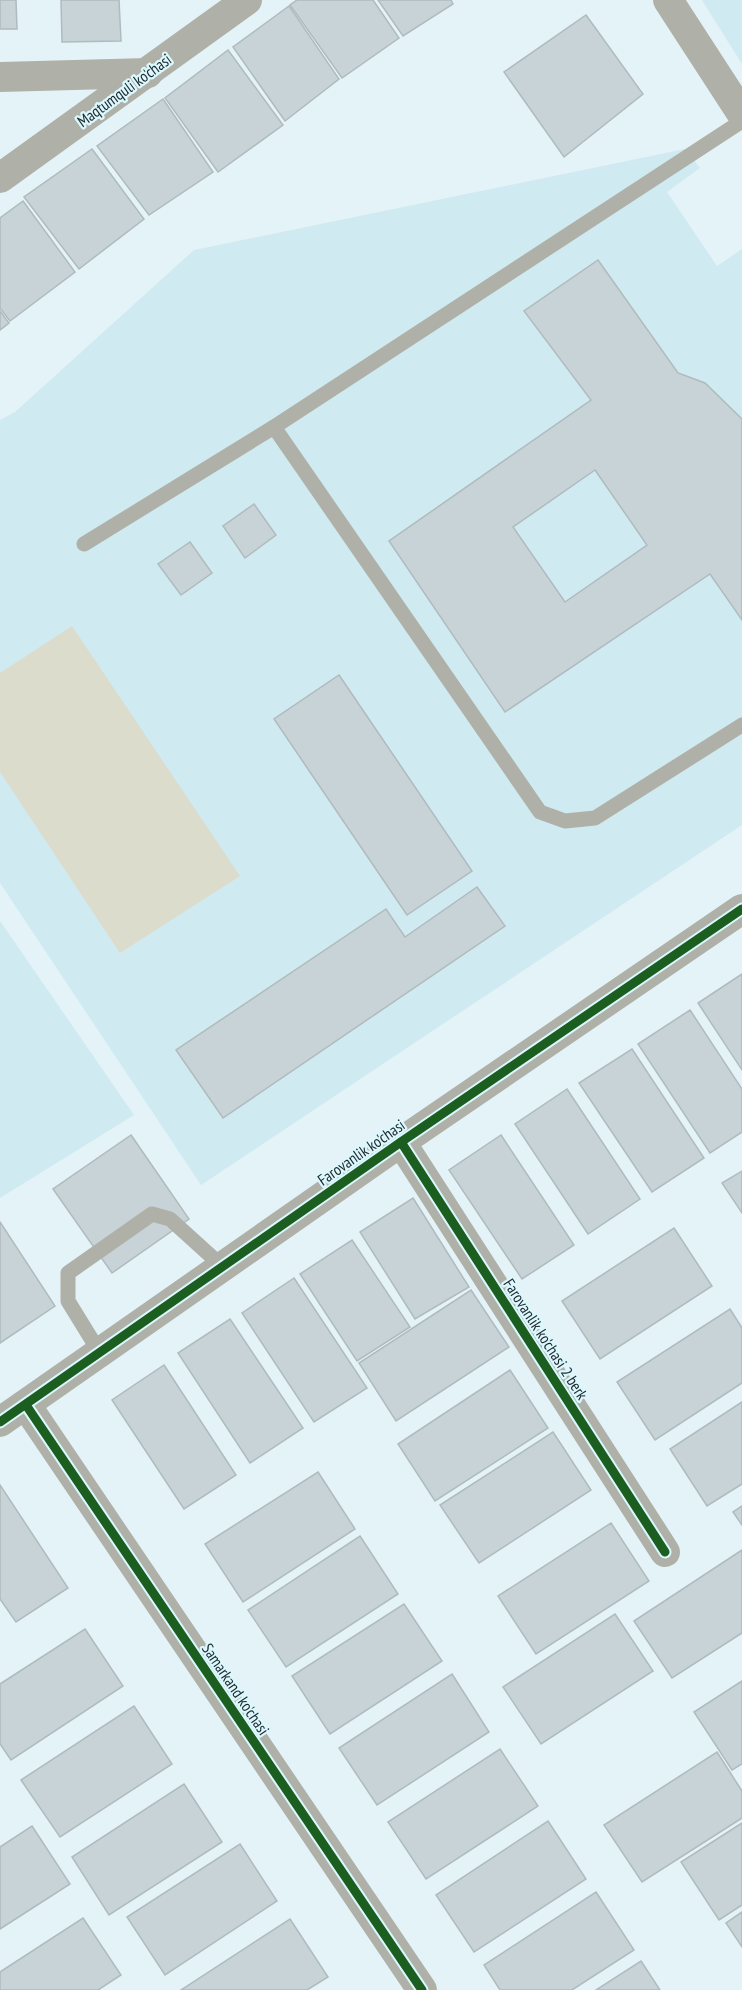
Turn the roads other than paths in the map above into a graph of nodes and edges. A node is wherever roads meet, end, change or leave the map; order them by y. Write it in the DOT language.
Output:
graph roads {
  1 [pos="247,0"];
  2 [pos="668,0"];
  3 [pos="148,73"];
  4 [pos="0,77"];
  5 [pos="742,114"];
  6 [pos="742,121"];
  7 [pos="0,178"];
  8 [pos="274,427"];
  9 [pos="84,544"];
  10 [pos="742,725"];
  11 [pos="741,914"];
  12 [pos="401,1142"];
  13 [pos="223,1267"];
  14 [pos="100,1353"];
  15 [pos="26,1405"];
  16 [pos="0,1422"];
  17 [pos="665,1552"];
  18 [pos="422,1990"];
  1 -- 3 [label="street, Maqtumquli ko'chasi"];
  2 -- 5 [label="street"];
  3 -- 4 [label="street"];
  3 -- 7 [label="street, Maqtumquli ko'chasi"];
  6 -- 8 [label="lane"];
  8 -- 9 [label="lane"];
  8 -- 10 [label="lane"];
  11 -- 12 [label="street, Farovanlik ko'chasi"];
  12 -- 13 [label="street, Farovanlik ko'chasi"];
  12 -- 17 [label="street, Farovanlik ko'chasi 2 berk"];
  13 -- 14 [label="street, Farovanlik ko'chasi"];
  13 -- 14 [label="lane"];
  14 -- 15 [label="street, Farovanlik ko'chasi"];
  15 -- 16 [label="street, Farovanlik ko'chasi"];
  15 -- 18 [label="street, Samarkand ko'chasi"];
}
